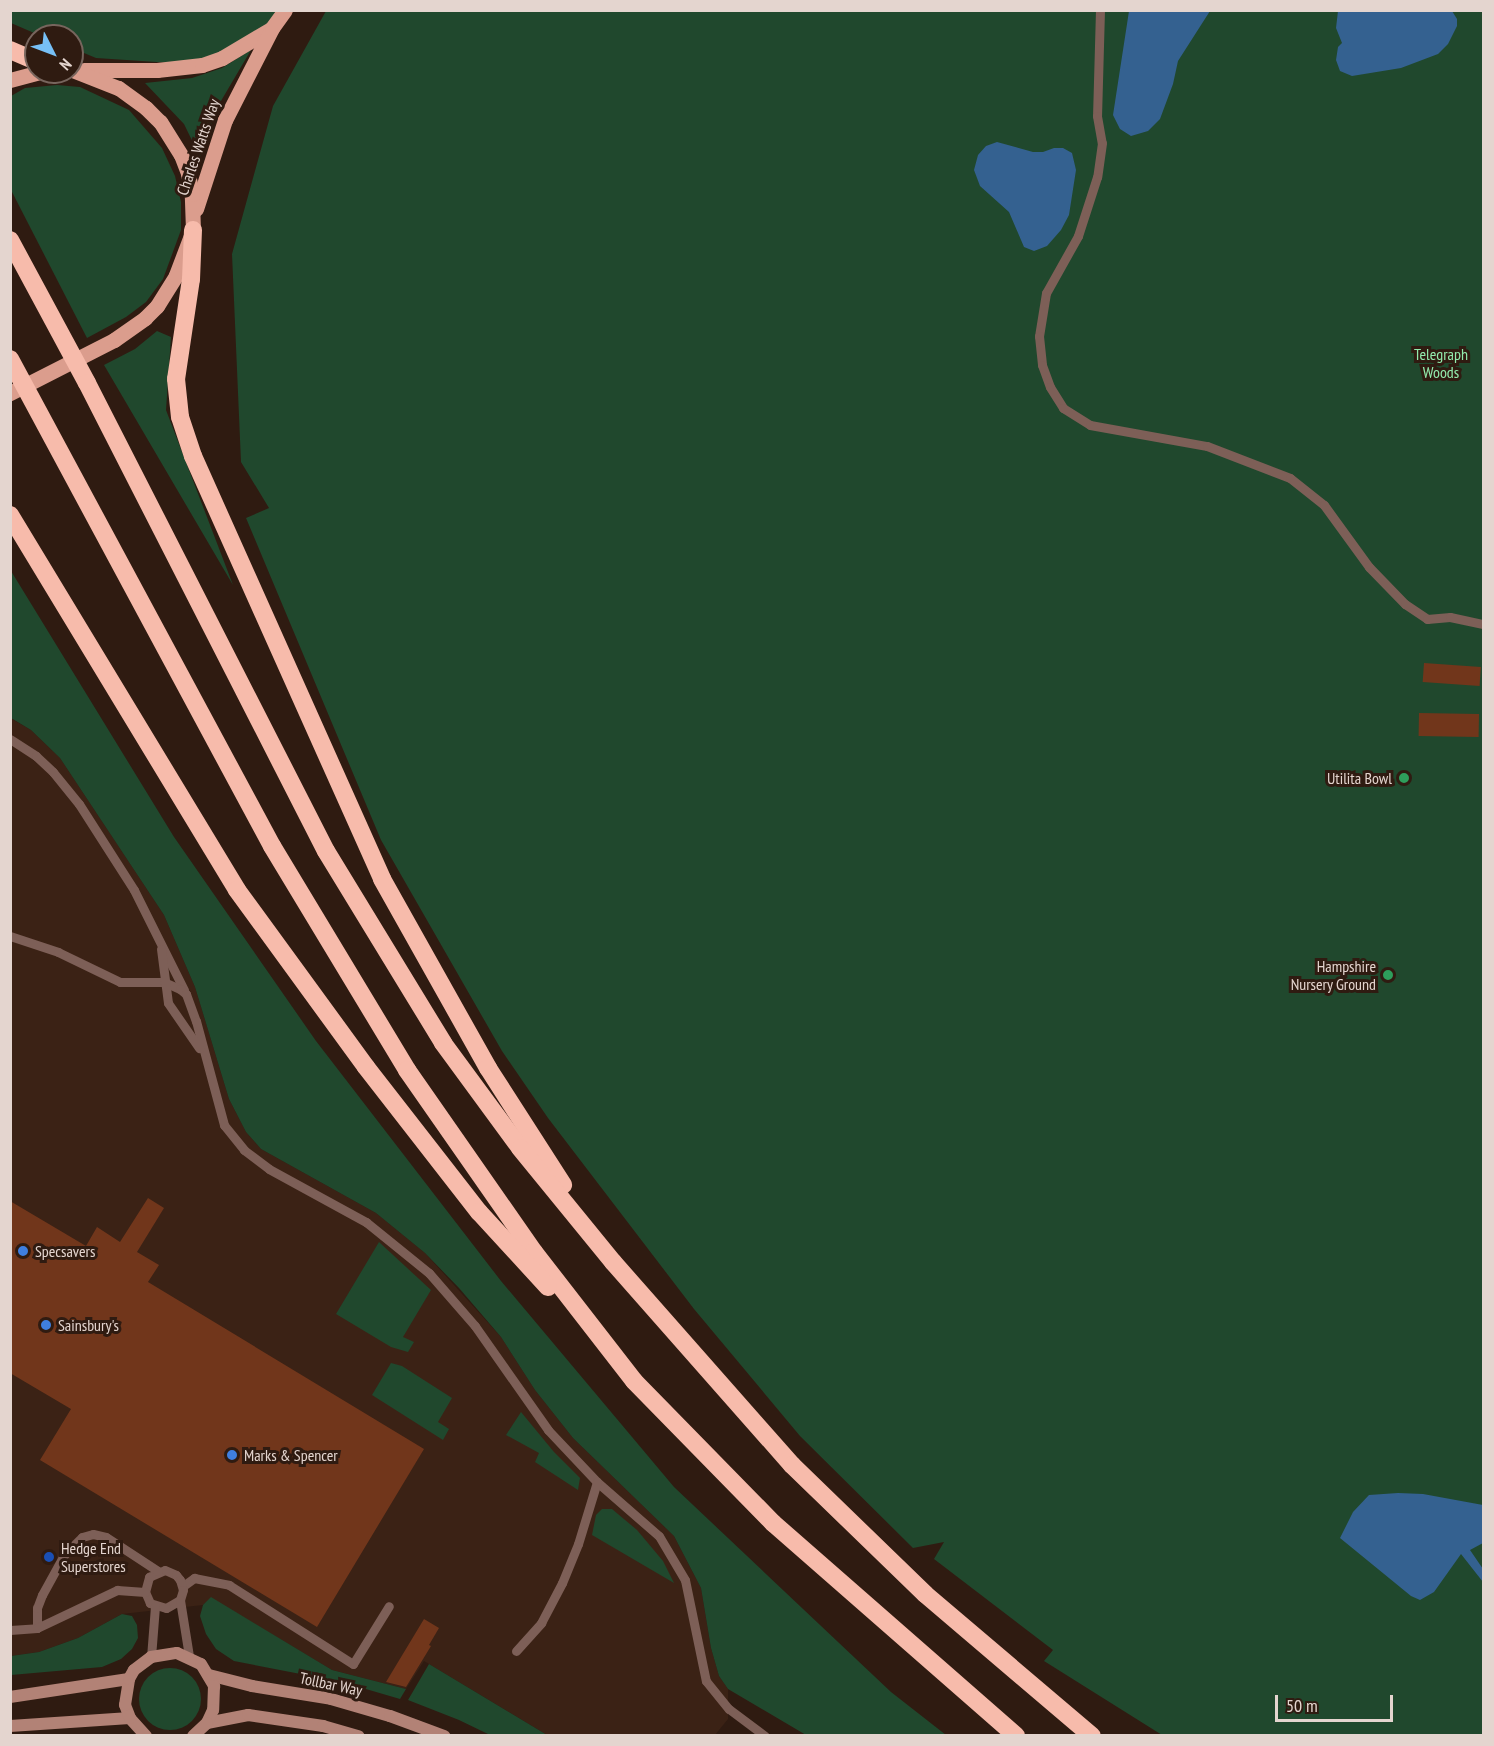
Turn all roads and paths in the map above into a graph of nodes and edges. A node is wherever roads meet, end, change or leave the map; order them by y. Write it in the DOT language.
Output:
graph roads {
  1 [pos="285,10"];
  2 [pos="1100,10"];
  3 [pos="272,28"];
  4 [pos="10,50"];
  5 [pos="24,56"];
  6 [pos="84,70"];
  7 [pos="84,74"];
  8 [pos="194,223"];
  9 [pos="10,240"];
  10 [pos="10,359"];
  11 [pos="10,393"];
  12 [pos="10,515"];
  13 [pos="10,529"];
  14 [pos="31,549"];
  15 [pos="1484,624"];
  16 [pos="10,739"];
  17 [pos="153,925"];
  18 [pos="10,936"];
  19 [pos="164,982"];
  20 [pos="186,994"];
  21 [pos="204,1058"];
  22 [pos="613,1262"];
  23 [pos="634,1381"];
  24 [pos="597,1482"];
  25 [pos="158,1571"];
  26 [pos="183,1586"];
  27 [pos="145,1592"];
  28 [pos="180,1599"];
  29 [pos="155,1606"];
  30 [pos="389,1606"];
  31 [pos="37,1628"];
  32 [pos="10,1630"];
  33 [pos="516,1651"];
  34 [pos="189,1656"];
  35 [pos="151,1657"];
  36 [pos="209,1675"];
  37 [pos="129,1679"];
  38 [pos="10,1697"];
  39 [pos="130,1718"];
  40 [pos="207,1723"];
  41 [pos="10,1726"];
  42 [pos="146,1736"];
  43 [pos="193,1736"];
  44 [pos="359,1736"];
  45 [pos="444,1736"];
  46 [pos="765,1736"];
  47 [pos="1016,1736"];
  48 [pos="1092,1736"];
  1 -- 3 [label="main road, Charles Watts Way"];
  2 -- 15 [label="lane"];
  3 -- 6 [label="main road, Charles Watts Way"];
  3 -- 8 [label="main road, Charles Watts Way"];
  4 -- 5 [label="highway"];
  7 -- 8 [label="main road"];
  8 -- 11 [label="main road, Charles Watts Way"];
  8 -- 22 [label="highway"];
  9 -- 22 [label="highway"];
  10 -- 23 [label="highway"];
  12 -- 14 [label="highway"];
  13 -- 14 [label="highway"];
  14 -- 23 [label="highway"];
  16 -- 17 [label="lane"];
  17 -- 19 [label="lane"];
  17 -- 20 [label="lane"];
  18 -- 19 [label="lane"];
  19 -- 20 [label="lane"];
  19 -- 21 [label="lane"];
  20 -- 21 [label="lane"];
  21 -- 24 [label="lane"];
  22 -- 48 [label="highway"];
  23 -- 47 [label="highway"];
  24 -- 33 [label="lane"];
  24 -- 46 [label="lane"];
  25 -- 26 [label="lane"];
  25 -- 27 [label="lane"];
  25 -- 31 [label="lane"];
  26 -- 28 [label="lane"];
  26 -- 30 [label="lane"];
  27 -- 29 [label="lane"];
  27 -- 31 [label="lane"];
  28 -- 29 [label="lane"];
  28 -- 34 [label="lane"];
  29 -- 35 [label="lane"];
  31 -- 32 [label="lane"];
  34 -- 35 [label="main road"];
  34 -- 36 [label="main road, Tollbar Way"];
  35 -- 37 [label="main road"];
  36 -- 40 [label="main road"];
  36 -- 45 [label="main road, Tollbar Way"];
  37 -- 38 [label="main road"];
  37 -- 39 [label="main road"];
  39 -- 41 [label="main road"];
  39 -- 42 [label="main road"];
  40 -- 43 [label="main road"];
  40 -- 44 [label="main road"];
}
